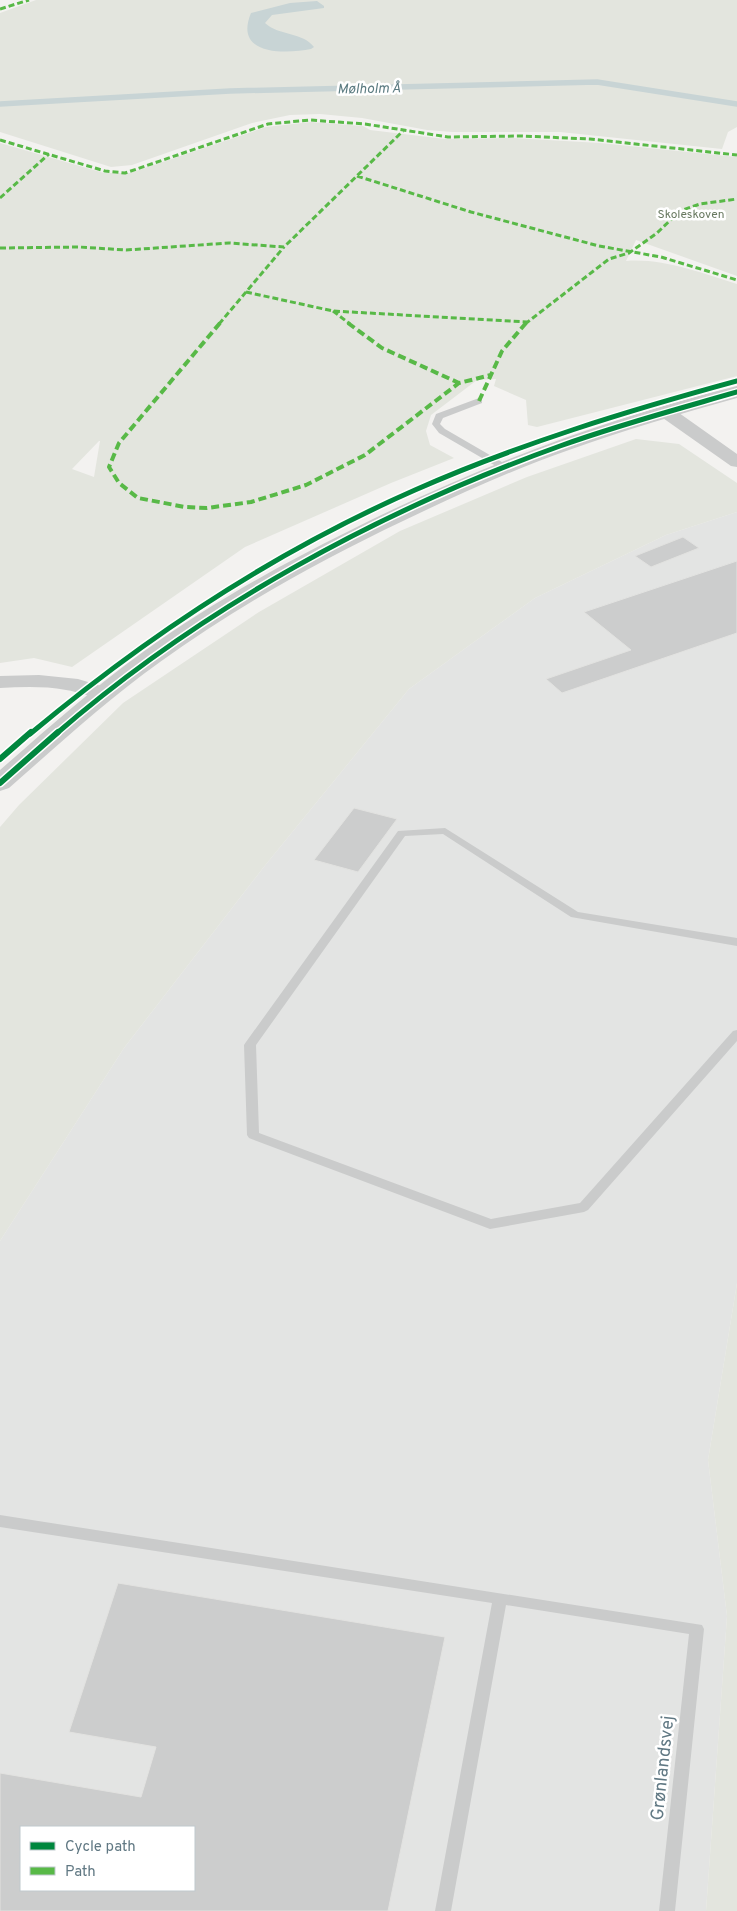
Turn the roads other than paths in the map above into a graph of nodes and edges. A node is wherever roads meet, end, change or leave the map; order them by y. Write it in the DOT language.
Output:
graph roads {
  1 [pos="737,392"];
  2 [pos="479,401"];
  3 [pos="666,412"];
  4 [pos="737,462"];
  5 [pos="504,467"];
  6 [pos="0,682"];
  7 [pos="104,692"];
  8 [pos="0,783"];
  9 [pos="737,942"];
  10 [pos="737,1034"];
  11 [pos="0,1521"];
  12 [pos="500,1598"];
  13 [pos="443,1911"];
  14 [pos="667,1911"];
  1 -- 3 [label="street"];
  2 -- 5 [label="lane"];
  3 -- 4 [label="street"];
  3 -- 5 [label="street"];
  5 -- 7 [label="street"];
  6 -- 7 [label="street"];
  7 -- 8 [label="street"];
  9 -- 10 [label="lane"];
  11 -- 12 [label="lane"];
  12 -- 13 [label="lane"];
  12 -- 14 [label="lane, Grønlandsvej"];
}
